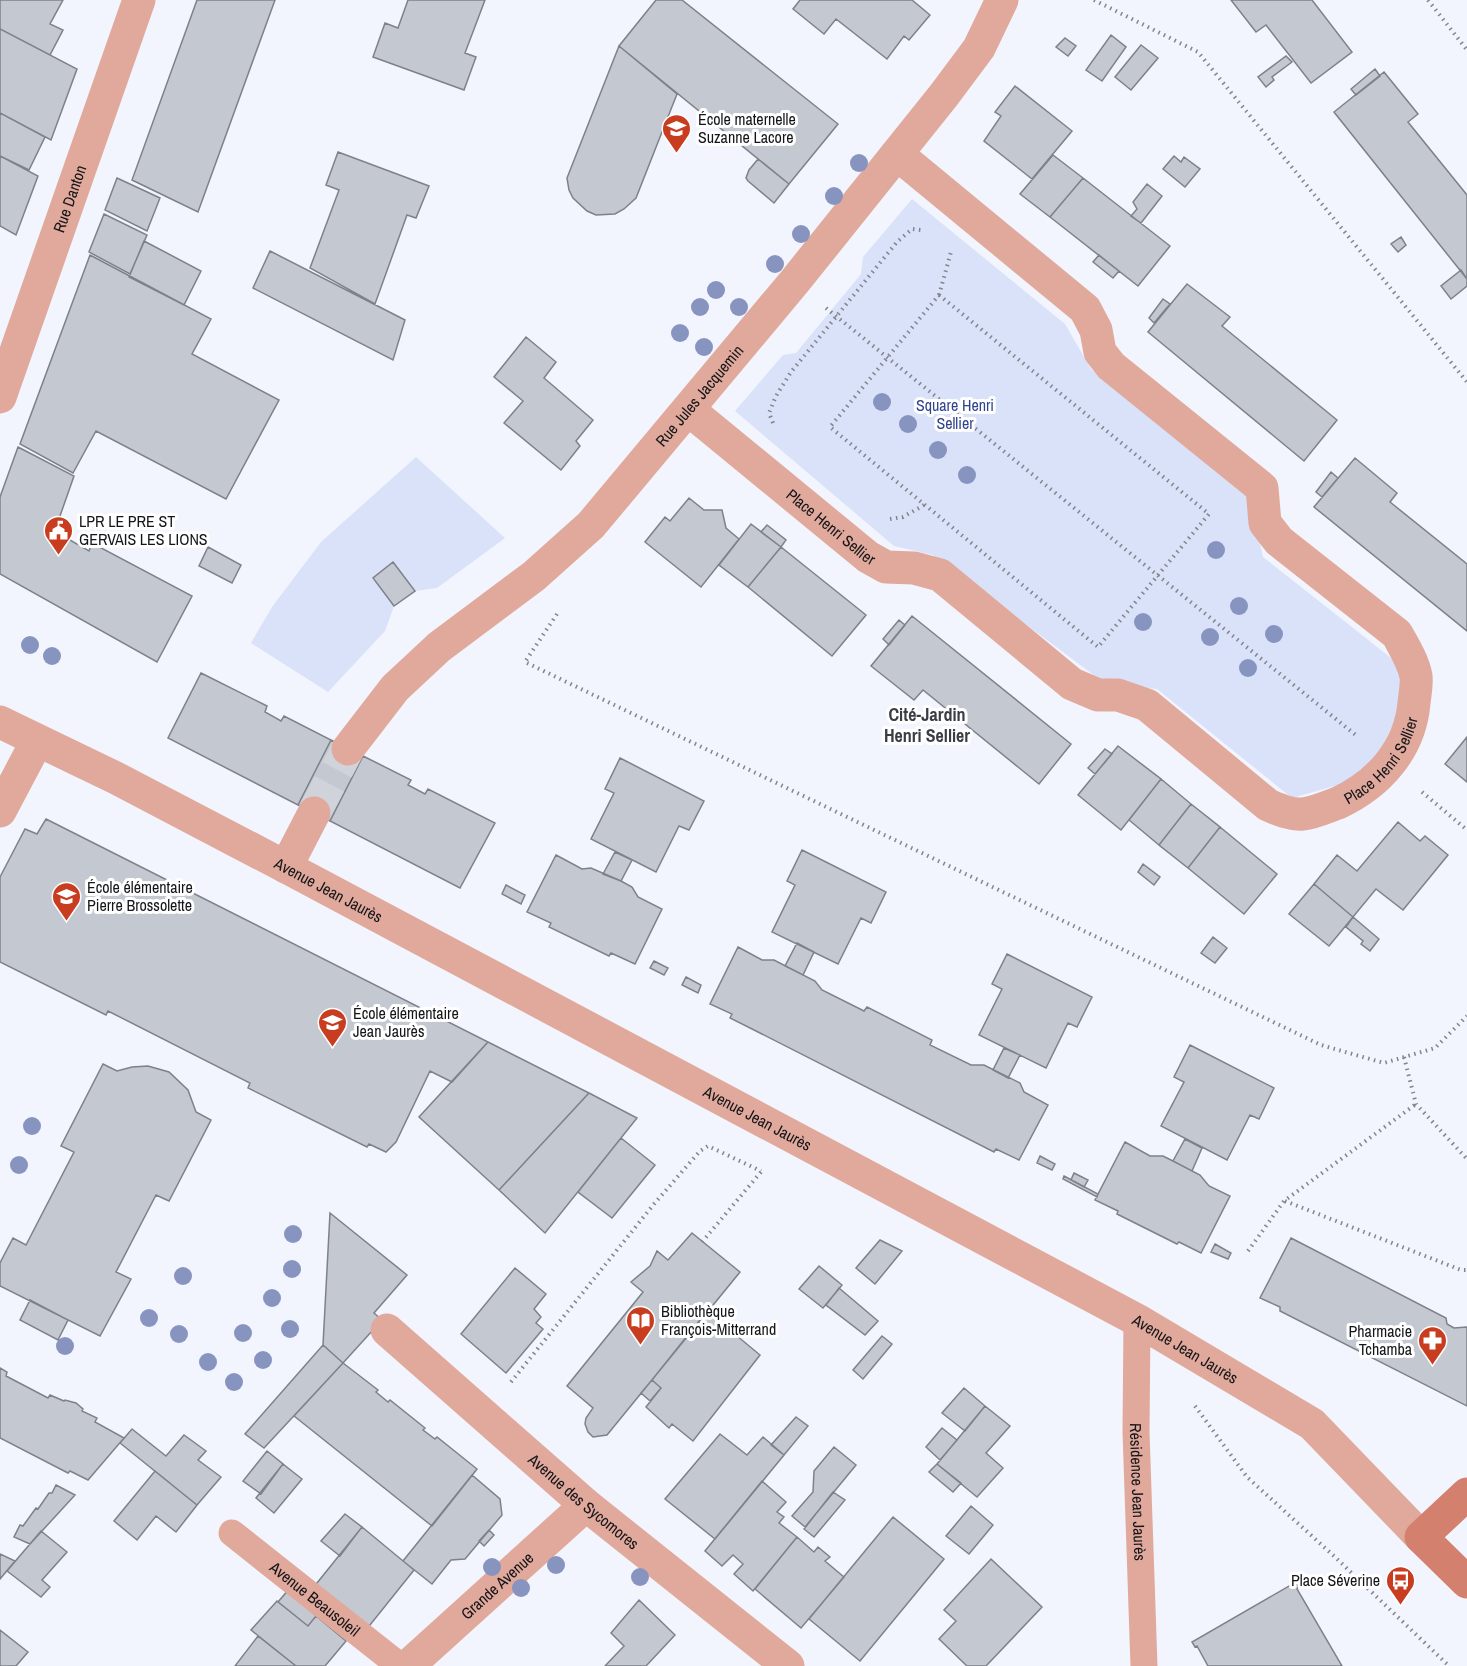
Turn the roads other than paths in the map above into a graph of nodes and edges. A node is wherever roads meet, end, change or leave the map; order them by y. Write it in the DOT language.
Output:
graph roads {
  1 [pos="139,0"];
  2 [pos="1002,0"];
  3 [pos="897,154"];
  4 [pos="0,397"];
  5 [pos="689,410"];
  6 [pos="0,722"];
  7 [pos="37,741"];
  8 [pos="348,749"];
  9 [pos="0,811"];
  10 [pos="314,813"];
  11 [pos="286,867"];
  12 [pos="1137,1320"];
  13 [pos="387,1330"];
  14 [pos="1467,1494"];
  15 [pos="586,1505"];
  16 [pos="232,1533"];
  17 [pos="1420,1537"];
  18 [pos="1467,1582"];
  19 [pos="759,1653"];
  20 [pos="400,1666"];
  21 [pos="408,1666"];
  22 [pos="788,1666"];
  23 [pos="1144,1666"];
  1 -- 4 [label="street, Rue Danton"];
  2 -- 3 [label="street, Rue Jules Jacquemin"];
  3 -- 5 [label="street, Rue Jules Jacquemin"];
  3 -- 5 [label="street, Place Henri Sellier"];
  5 -- 8 [label="street, Rue Jules Jacquemin"];
  6 -- 7 [label="street, Avenue Jean Jaurès"];
  7 -- 9 [label="street"];
  7 -- 11 [label="street, Avenue Jean Jaurès"];
  10 -- 11 [label="street"];
  11 -- 12 [label="street, Avenue Jean Jaurès"];
  12 -- 17 [label="street, Avenue Jean Jaurès"];
  12 -- 23 [label="lane, Résidence Jean Jaurès"];
  13 -- 15 [label="street, Avenue des Sycomores"];
  14 -- 17 [label="street"];
  15 -- 19 [label="street, Avenue des Sycomores"];
  15 -- 21 [label="street, Grande Avenue"];
  16 -- 20 [label="lane, Avenue Beausoleil"];
  17 -- 18 [label="street, Avenue Jean Jaurès"];
  19 -- 22 [label="street, Avenue des Sycomores"];
}
